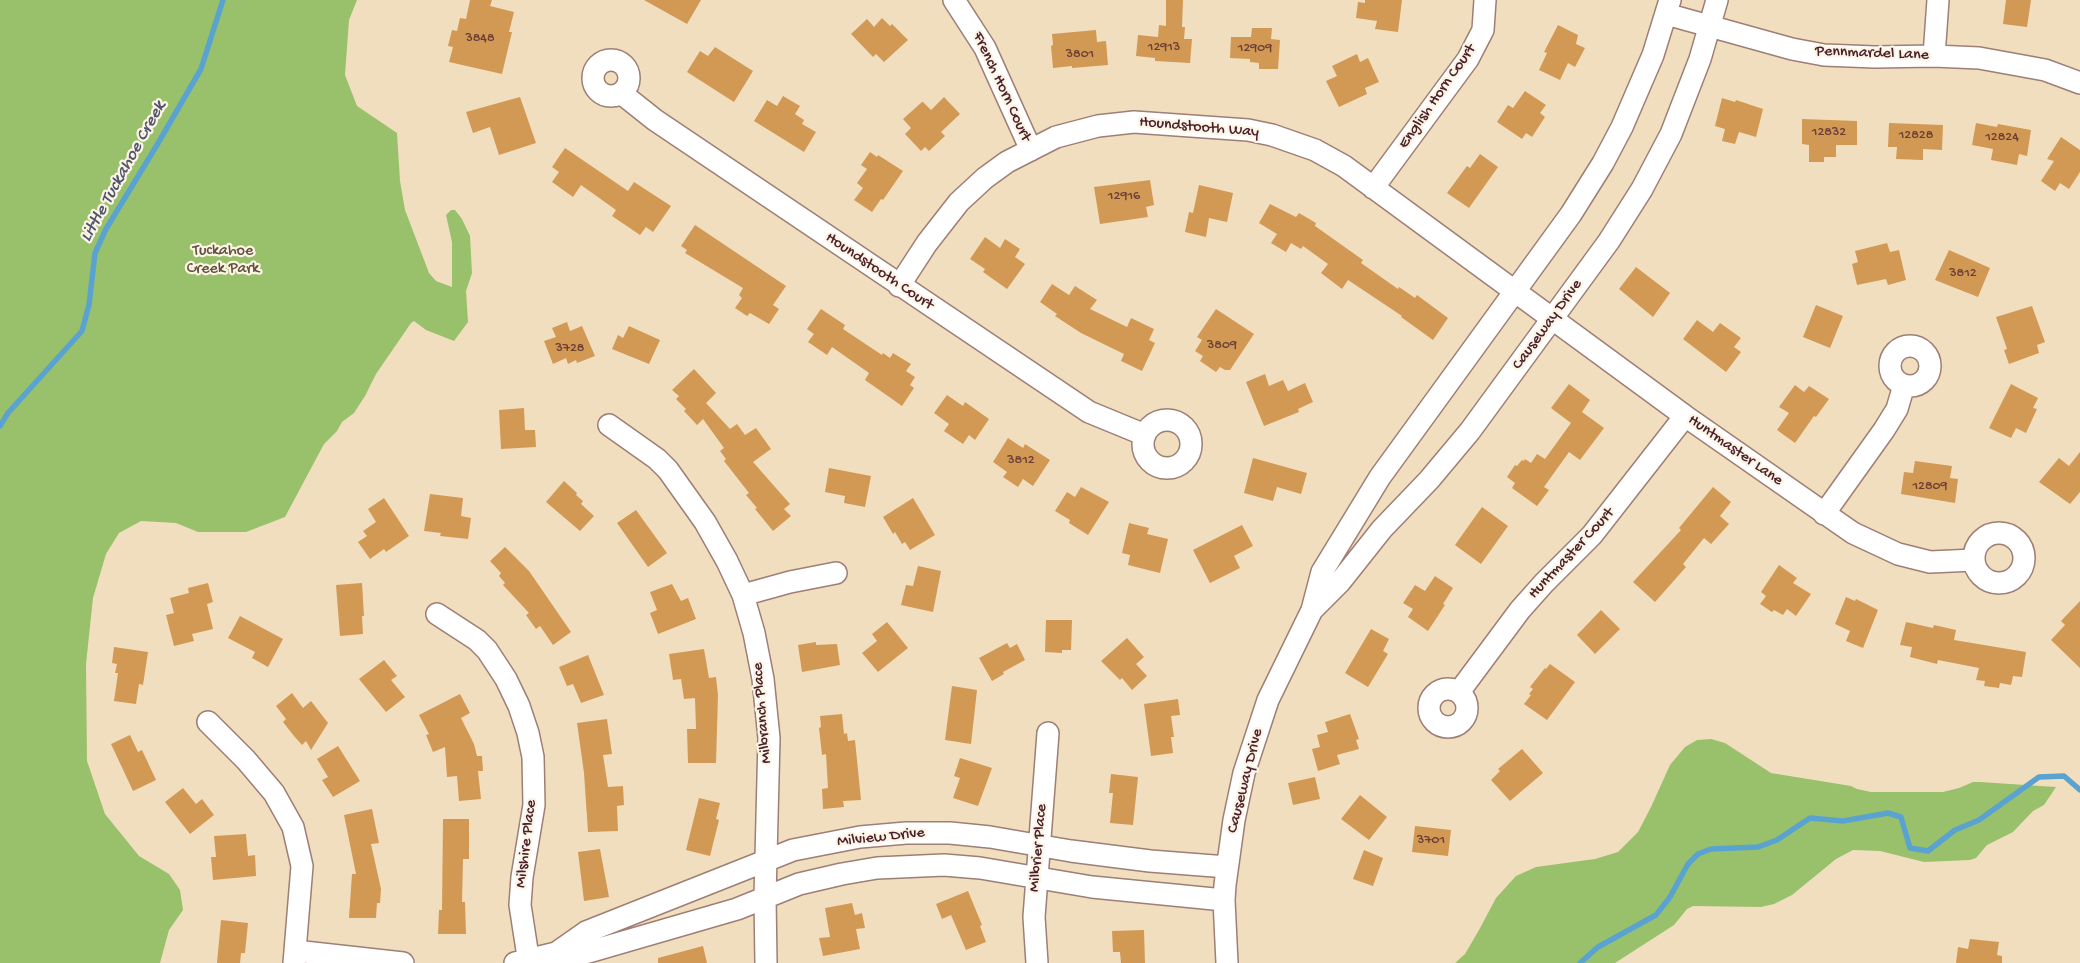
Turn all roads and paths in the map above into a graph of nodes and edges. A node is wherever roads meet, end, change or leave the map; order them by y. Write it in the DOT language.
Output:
graph roads {
  1 [pos="954,0"];
  2 [pos="1485,0"];
  3 [pos="1717,0"];
  4 [pos="1938,0"];
  5 [pos="1668,7"];
  6 [pos="1710,26"];
  7 [pos="1934,56"];
  8 [pos="2080,84"];
  9 [pos="621,93"];
  10 [pos="1031,150"];
  11 [pos="1373,188"];
  12 [pos="899,286"];
  13 [pos="1516,291"];
  14 [pos="1553,319"];
  15 [pos="1904,385"];
  16 [pos="1686,416"];
  17 [pos="609,425"];
  18 [pos="1145,435"];
  19 [pos="1824,514"];
  20 [pos="1974,560"];
  21 [pos="836,573"];
  22 [pos="743,595"];
  23 [pos="1312,610"];
  24 [pos="437,614"];
  25 [pos="1460,692"];
  26 [pos="208,722"];
  27 [pos="1048,733"];
  28 [pos="1039,845"];
  29 [pos="766,860"];
  30 [pos="1227,867"];
  31 [pos="1036,878"];
  32 [pos="765,897"];
  33 [pos="1224,900"];
  34 [pos="556,952"];
  35 [pos="294,957"];
  36 [pos="524,962"];
  37 [pos="403,963"];
  38 [pos="766,963"];
  39 [pos="1037,963"];
  40 [pos="1227,963"];
  1 -- 10 [label="street, French Horn Court"];
  2 -- 11 [label="street, English Horn Court"];
  3 -- 6 [label="street, Causeway Drive"];
  4 -- 7 [label="street"];
  5 -- 6 [label="street, Pennmardel Lane"];
  5 -- 13 [label="street, Causeway Drive"];
  6 -- 7 [label="street, Pennmardel Lane"];
  6 -- 14 [label="street, Causeway Drive"];
  7 -- 8 [label="street, Pennmardel Lane"];
  9 -- 12 [label="street, Houndstooth Court"];
  10 -- 11 [label="street, Houndstooth Way"];
  10 -- 12 [label="street, Houndstooth Way"];
  11 -- 13 [label="street, Houndstooth Way"];
  12 -- 18 [label="street, Houndstooth Court"];
  13 -- 14 [label="street, Huntmaster Lane"];
  13 -- 23 [label="street, Causeway Drive"];
  14 -- 16 [label="street, Huntmaster Lane"];
  14 -- 23 [label="street, Causeway Drive"];
  15 -- 19 [label="street"];
  16 -- 19 [label="street, Huntmaster Lane"];
  16 -- 25 [label="street, Huntmaster Court"];
  17 -- 22 [label="street, Milbranch Place"];
  19 -- 20 [label="street, Huntmaster Lane"];
  21 -- 22 [label="street"];
  22 -- 29 [label="street, Milbranch Place"];
  23 -- 30 [label="street, Causeway Drive"];
  24 -- 36 [label="street, Milshire Place"];
  26 -- 35 [label="street"];
  27 -- 28 [label="street, Milbrier Place"];
  28 -- 29 [label="street, Milview Drive"];
  28 -- 30 [label="street, Milview Drive"];
  28 -- 31 [label="street, Milbrier Place"];
  29 -- 32 [label="street, Milbranch Place"];
  29 -- 34 [label="street, Milview Drive"];
  30 -- 33 [label="street, Causeway Drive"];
  31 -- 32 [label="street, Milview Drive"];
  31 -- 33 [label="street, Milview Drive"];
  31 -- 39 [label="street, Milbrier Place"];
  32 -- 34 [label="street, Milview Drive"];
  32 -- 38 [label="street, Milbranch Place"];
  33 -- 40 [label="street, Causeway Drive"];
  34 -- 36 [label="street, Milview Drive"];
  35 -- 37 [label="street"];
}
